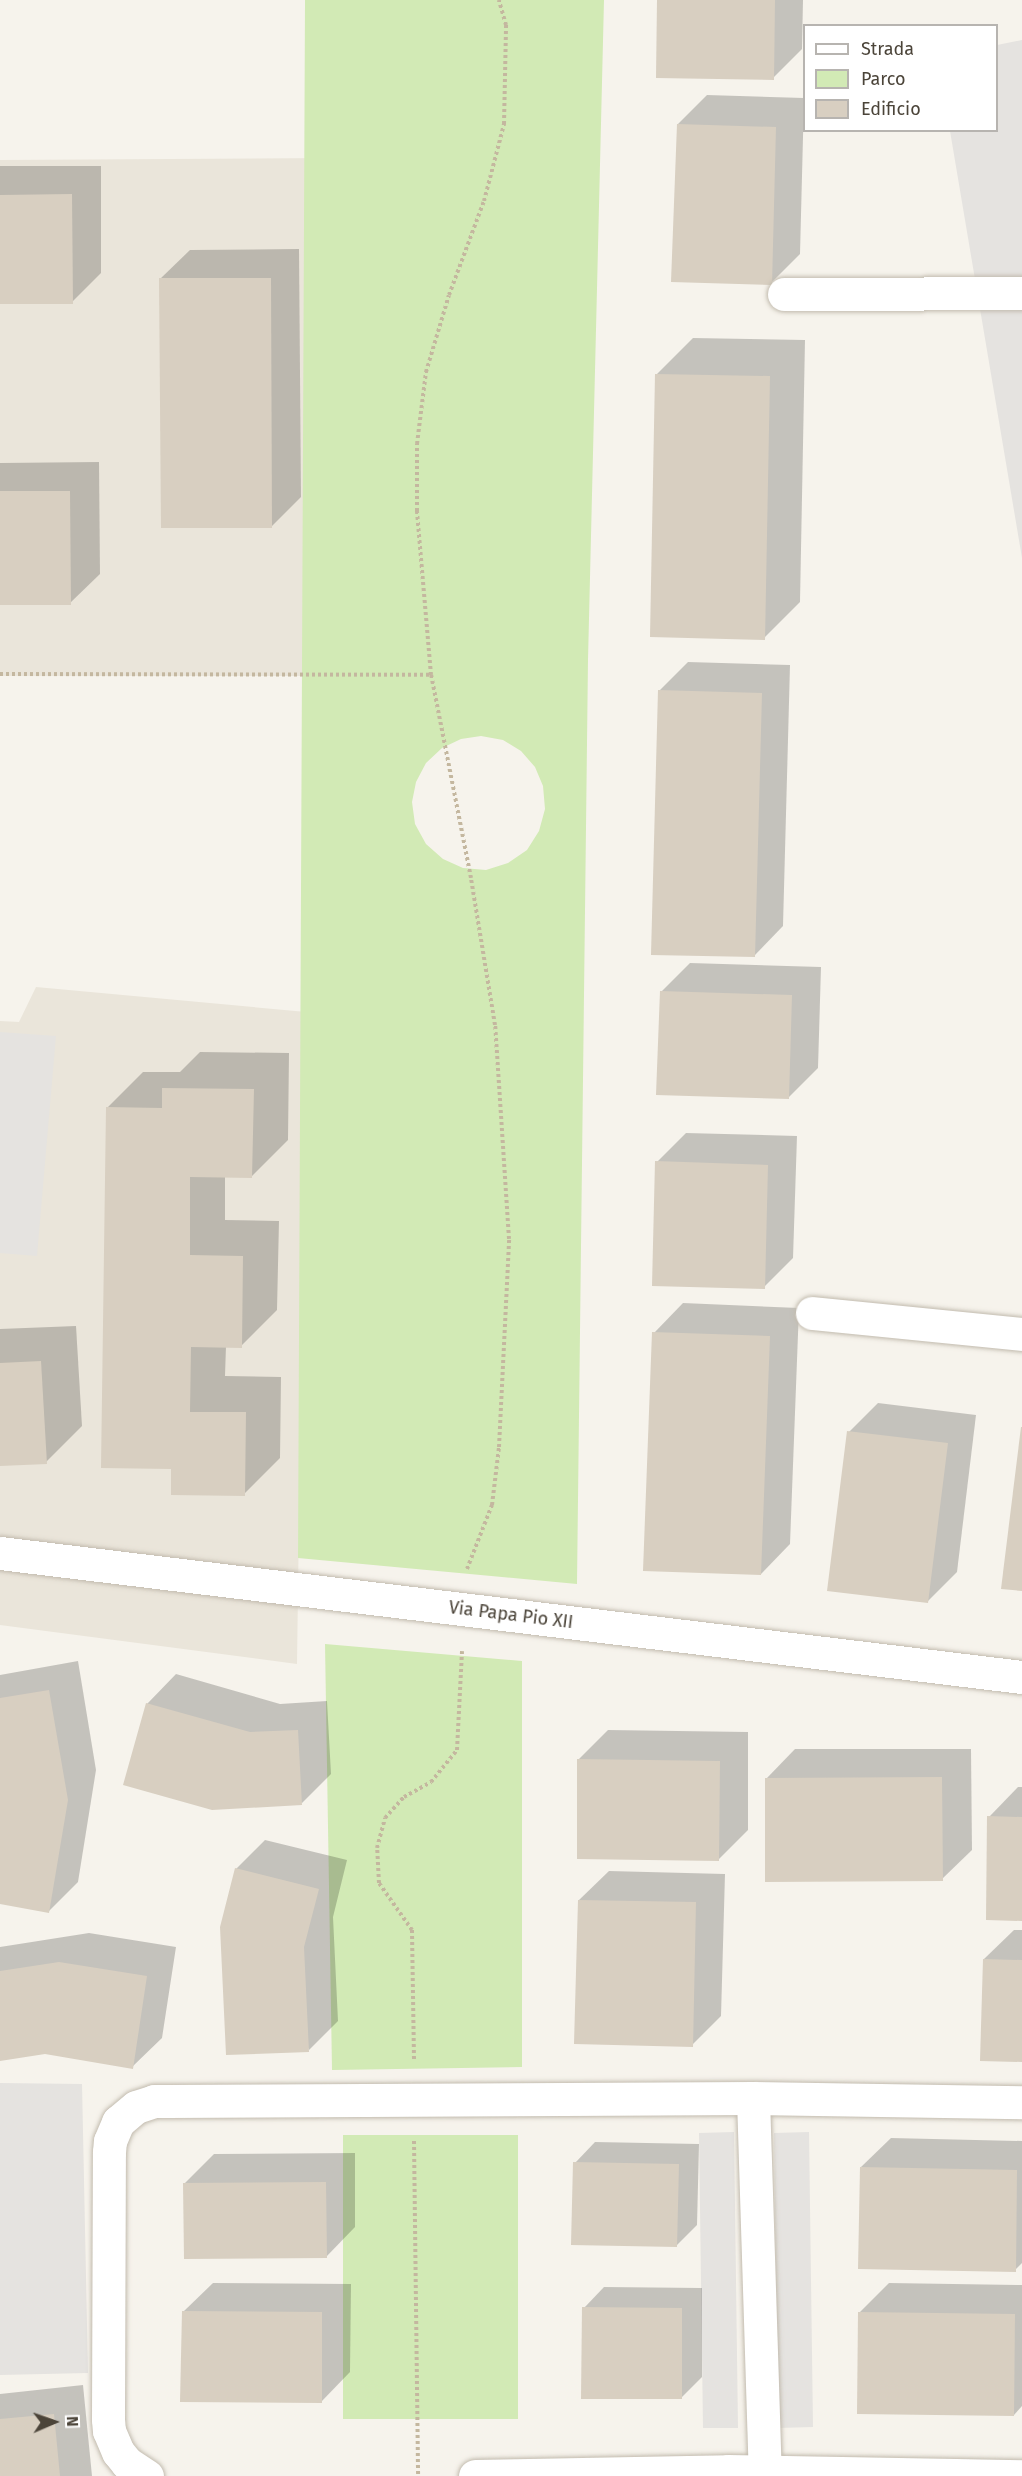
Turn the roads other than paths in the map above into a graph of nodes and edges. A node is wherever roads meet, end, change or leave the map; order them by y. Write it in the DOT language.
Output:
graph roads {
  1 [pos="1022,293"];
  2 [pos="784,294"];
  3 [pos="812,1313"];
  4 [pos="1022,1334"];
  5 [pos="0,1553"];
  6 [pos="1022,1677"];
  7 [pos="753,2097"];
  8 [pos="1022,2102"];
  9 [pos="765,2472"];
  10 [pos="147,2476"];
  11 [pos="476,2476"];
  12 [pos="1022,2476"];
  1 -- 2 [label="street"];
  3 -- 4 [label="street"];
  5 -- 6 [label="street, Via Papa Pio XII"];
  7 -- 8 [label="street"];
  7 -- 9 [label="street"];
  7 -- 10 [label="street"];
  9 -- 11 [label="street"];
  9 -- 12 [label="street"];
}
